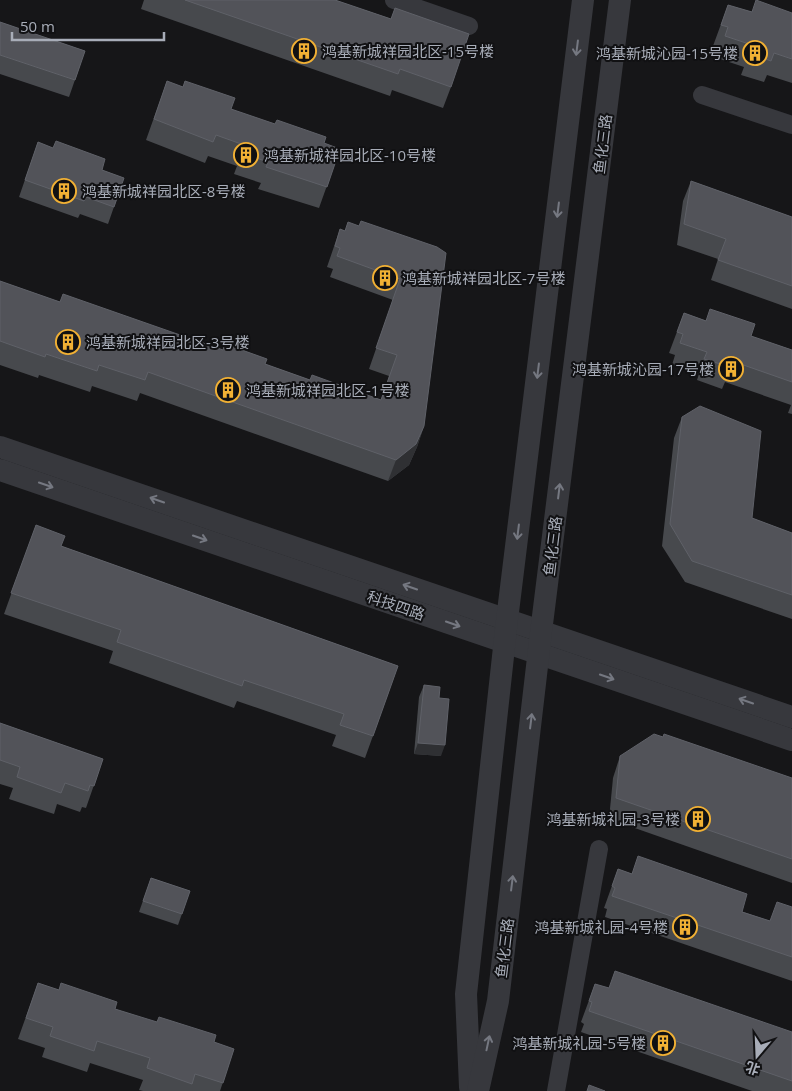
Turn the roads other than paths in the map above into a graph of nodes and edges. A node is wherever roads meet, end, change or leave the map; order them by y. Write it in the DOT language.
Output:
graph roads {
  1 [pos="394,0"];
  2 [pos="583,0"];
  3 [pos="620,0"];
  4 [pos="469,26"];
  5 [pos="702,95"];
  6 [pos="792,125"];
  7 [pos="0,447"];
  8 [pos="0,470"];
  9 [pos="506,631"];
  10 [pos="540,642"];
  11 [pos="792,717"];
  12 [pos="792,740"];
  13 [pos="599,849"];
  14 [pos="470,1091"];
  15 [pos="478,1091"];
  16 [pos="556,1091"];
  1 -- 4 [label="street"];
  2 -- 9 [label="street, one-way"];
  10 -- 3 [label="street, 鱼化三路, one-way"];
  5 -- 6 [label="street"];
  9 -- 7 [label="street, 科技四路, one-way"];
  8 -- 9 [label="street, 科技四路, one-way"];
  9 -- 10 [label="street, 科技四路"];
  9 -- 14 [label="street"];
  11 -- 10 [label="street, 科技四路, one-way"];
  10 -- 12 [label="street, 科技四路, one-way"];
  15 -- 10 [label="street, 鱼化三路, one-way"];
  13 -- 16 [label="street"];
}
